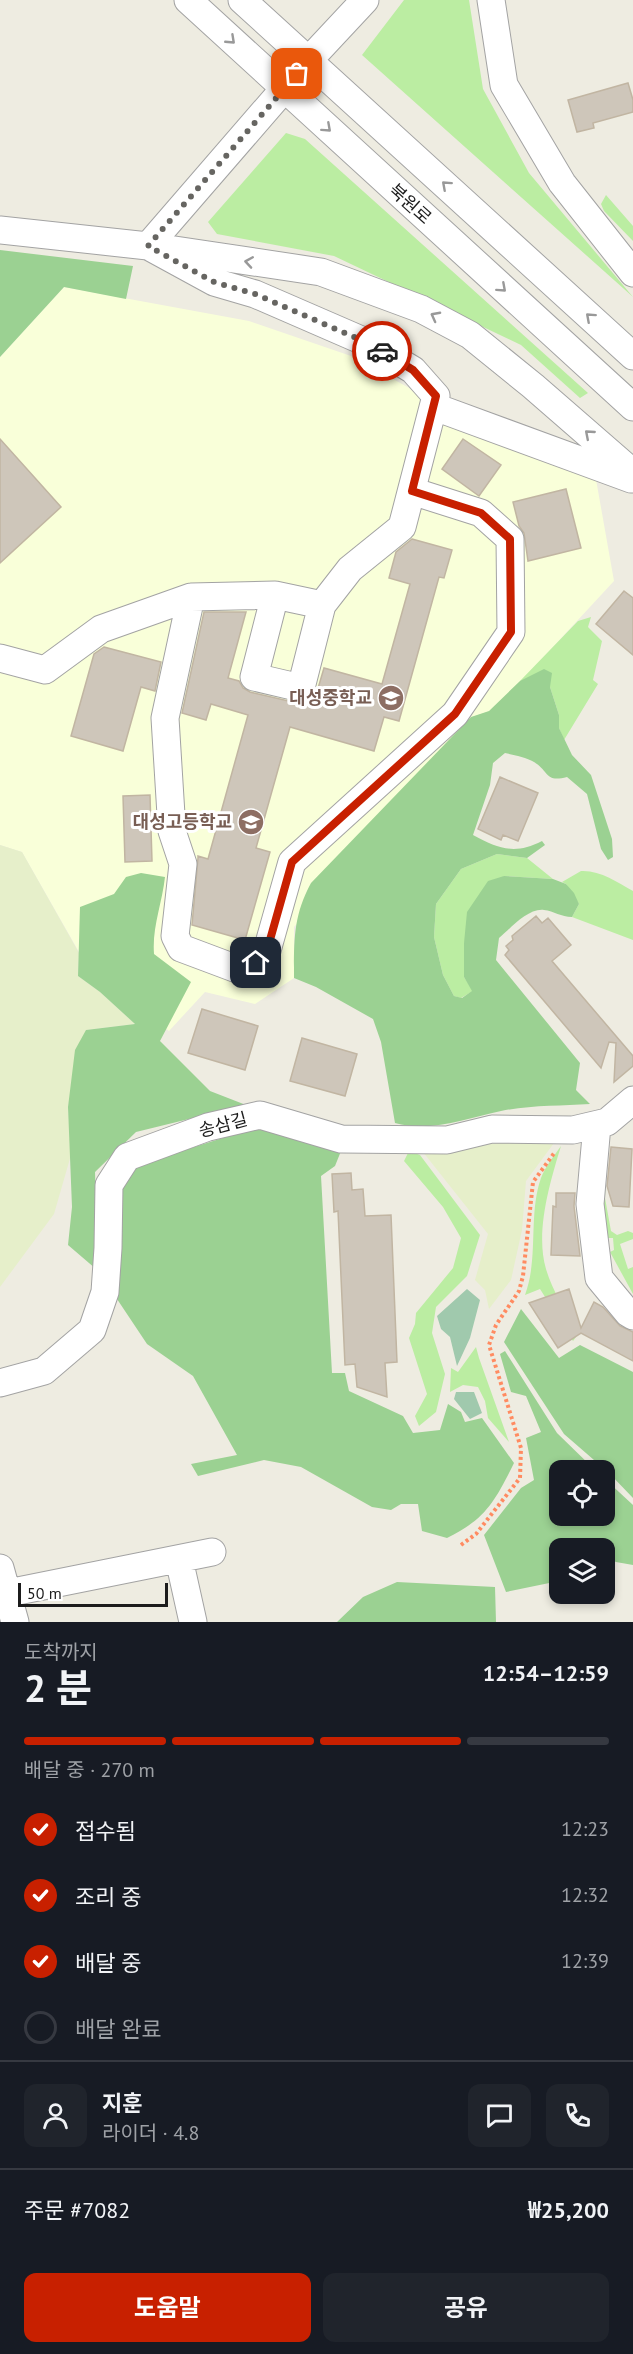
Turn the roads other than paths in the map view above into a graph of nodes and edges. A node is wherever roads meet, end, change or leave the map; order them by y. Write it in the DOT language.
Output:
graph roads {
  1 [pos="188,0"];
  2 [pos="242,0"];
  3 [pos="365,0"];
  4 [pos="491,0"];
  5 [pos="309,60"];
  6 [pos="284,89"];
  7 [pos="0,230"];
  8 [pos="148,246"];
  9 [pos="633,273"];
  10 [pos="633,356"];
  11 [pos="435,407"];
  12 [pos="633,407"];
  13 [pos="633,473"];
  14 [pos="633,480"];
  15 [pos="412,491"];
  16 [pos="275,595"];
  17 [pos="191,597"];
  18 [pos="321,605"];
  19 [pos="0,658"];
  20 [pos="633,1100"];
  21 [pos="585,1128"];
  22 [pos="633,1316"];
  23 [pos="0,1383"];
  24 [pos="212,1552"];
  25 [pos="179,1559"];
  26 [pos="0,1568"];
  27 [pos="8,1593"];
  28 [pos="15,1622"];
  29 [pos="193,1622"];
  1 -- 6 [label="street, 북원로, one-way"];
  2 -- 5 [label="street, 북원로"];
  3 -- 5 [label="street"];
  4 -- 9 [label="street"];
  5 -- 6 [label="street"];
  10 -- 5 [label="street, 북원로, one-way"];
  6 -- 8 [label="street"];
  6 -- 12 [label="street, 북원로, one-way"];
  7 -- 8 [label="street"];
  8 -- 11 [label="street"];
  13 -- 8 [label="street, one-way"];
  11 -- 14 [label="street"];
  11 -- 15 [label="street"];
  15 -- 17 [label="street"];
  15 -- 18 [label="street"];
  16 -- 17 [label="street"];
  16 -- 18 [label="street"];
  16 -- 18 [label="street"];
  17 -- 19 [label="street"];
  20 -- 21 [label="street"];
  21 -- 22 [label="street"];
  21 -- 23 [label="street, 송삼길"];
  24 -- 25 [label="street"];
  25 -- 27 [label="street"];
  25 -- 29 [label="street"];
  26 -- 27 [label="street"];
  27 -- 28 [label="street"];
}
